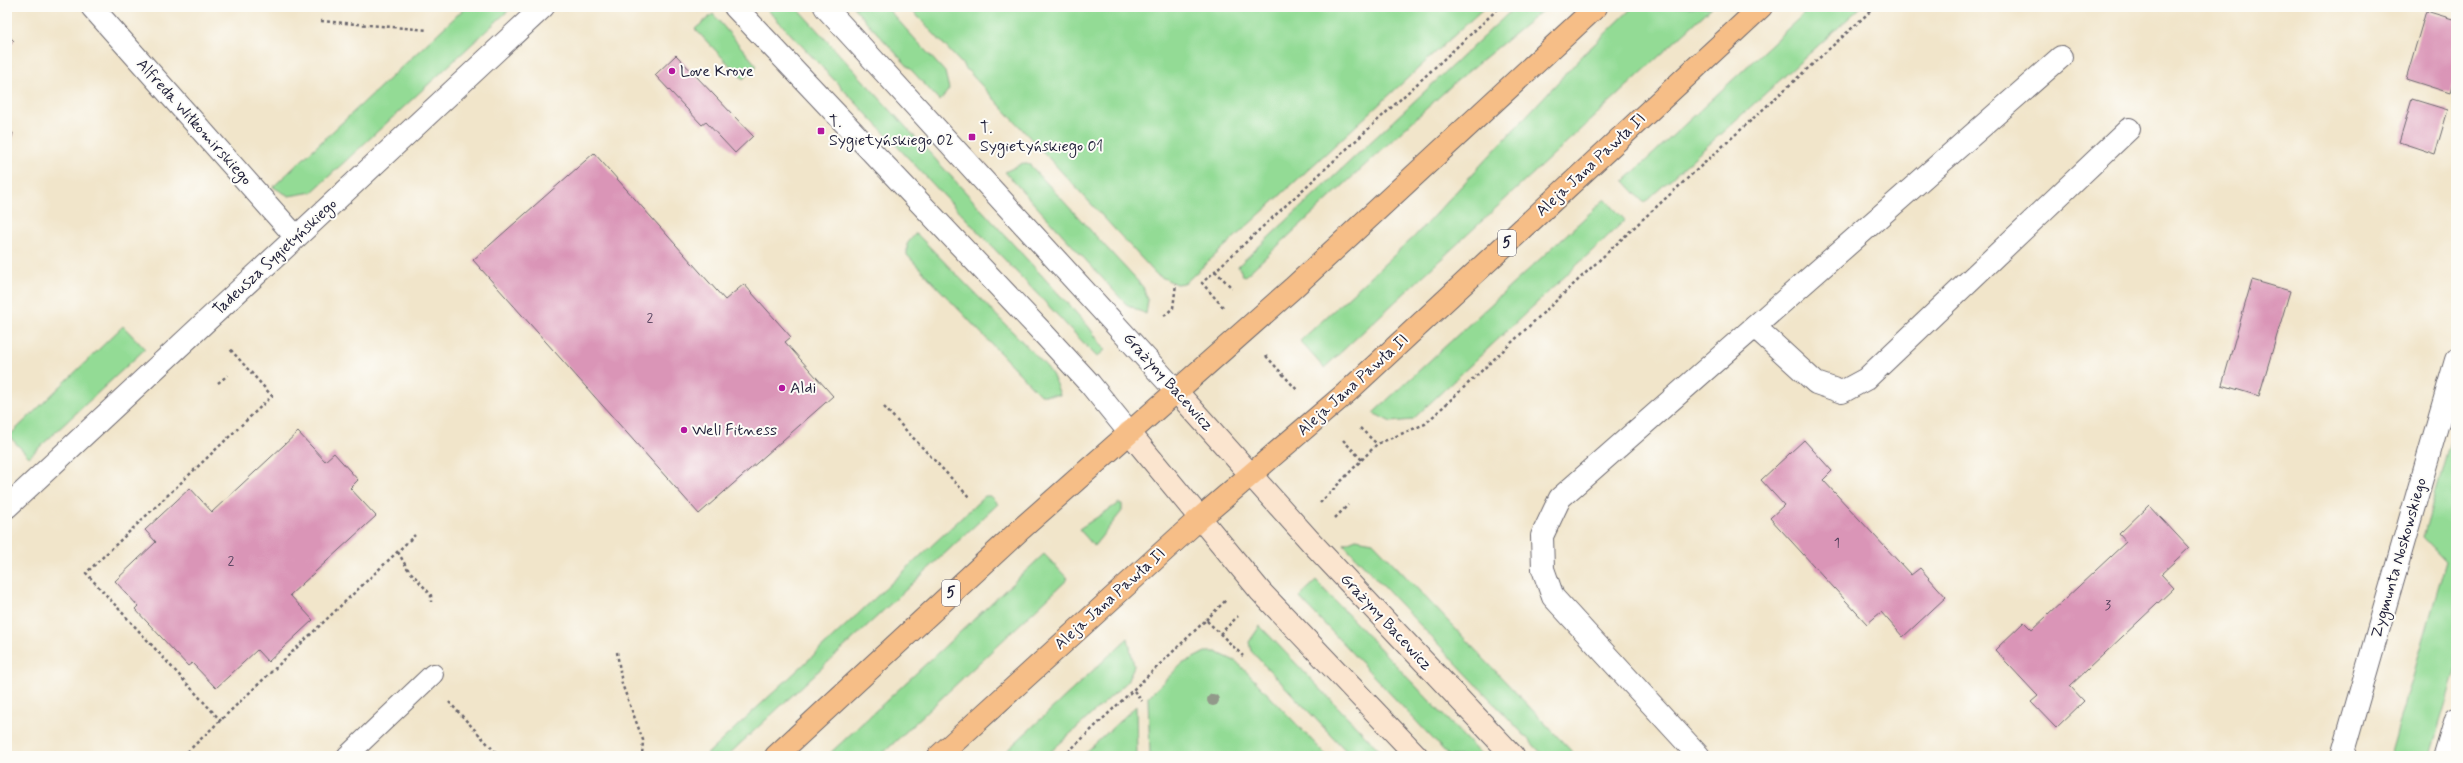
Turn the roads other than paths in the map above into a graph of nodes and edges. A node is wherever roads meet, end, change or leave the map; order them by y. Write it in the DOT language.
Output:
graph roads {
  1 [pos="92,7"];
  2 [pos="543,7"];
  3 [pos="735,7"];
  4 [pos="825,7"];
  5 [pos="1596,7"];
  6 [pos="1761,7"];
  7 [pos="2061,57"];
  8 [pos="2129,129"];
  9 [pos="296,237"];
  10 [pos="1755,327"];
  11 [pos="2456,360"];
  12 [pos="1176,391"];
  13 [pos="1129,432"];
  14 [pos="1251,476"];
  15 [pos="7,507"];
  16 [pos="1199,519"];
  17 [pos="431,677"];
  18 [pos="2456,719"];
  19 [pos="347,756"];
  20 [pos="776,756"];
  21 [pos="939,756"];
  22 [pos="1417,756"];
  23 [pos="1513,756"];
  24 [pos="1699,756"];
  25 [pos="2342,756"];
  26 [pos="2445,756"];
  1 -- 9 [label="street, Alfreda Wiłkomirskiego"];
  2 -- 9 [label="street, Tadeusza Sygietyńskiego"];
  3 -- 13 [label="street"];
  4 -- 12 [label="street, Grażyny Bacewicz"];
  5 -- 12 [label="main road, 5"];
  6 -- 14 [label="main road, Aleja Jana Pawła II / 5"];
  7 -- 10 [label="street"];
  8 -- 10 [label="street"];
  9 -- 15 [label="street, Tadeusza Sygietyńskiego"];
  10 -- 24 [label="street"];
  11 -- 25 [label="street, Zygmunta Noskowskiego"];
  12 -- 13 [label="main road, 5"];
  12 -- 14 [label="street, Grażyny Bacewicz"];
  13 -- 16 [label="street"];
  13 -- 20 [label="main road, 5"];
  14 -- 16 [label="main road, Aleja Jana Pawła II / 5"];
  14 -- 23 [label="street, Grażyny Bacewicz"];
  16 -- 21 [label="main road, Aleja Jana Pawła II / 5"];
  16 -- 22 [label="street"];
  17 -- 19 [label="lane"];
  18 -- 26 [label="street"];
}
